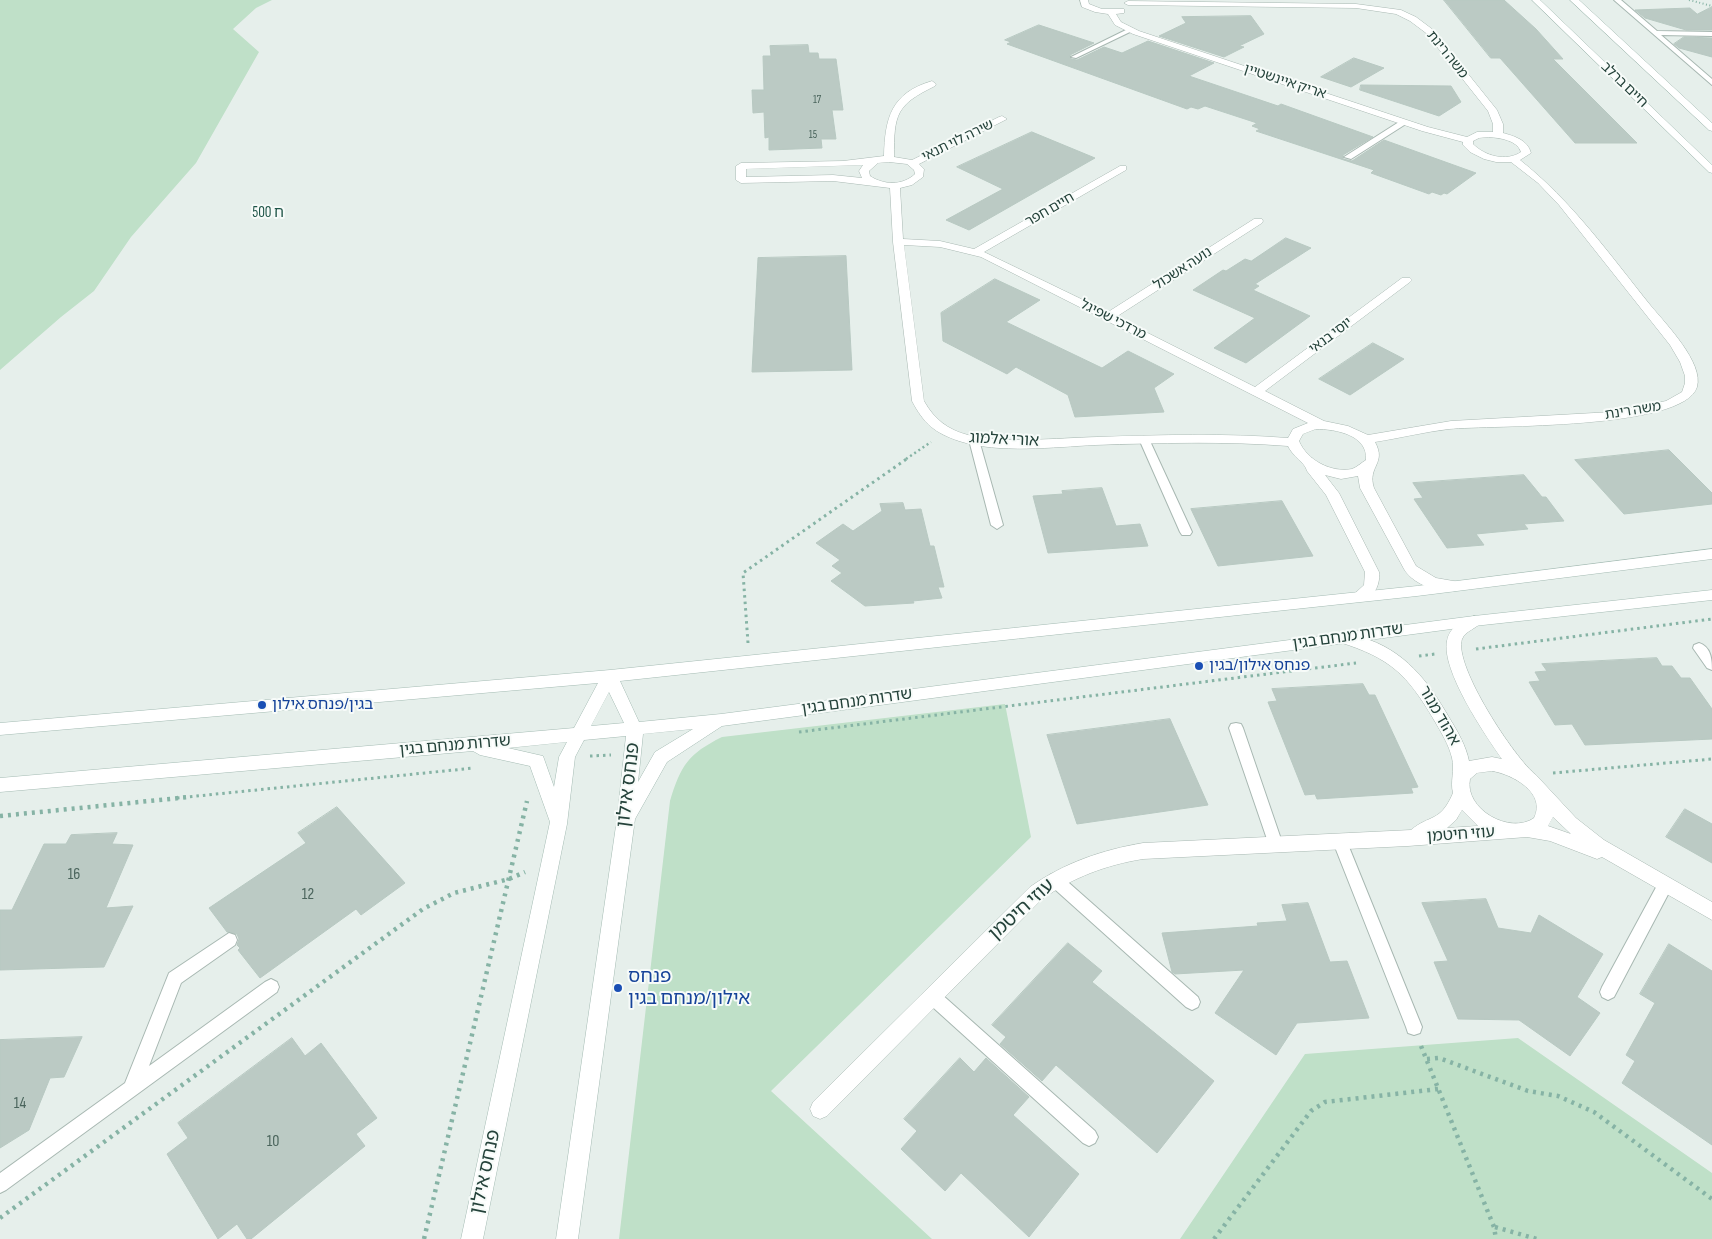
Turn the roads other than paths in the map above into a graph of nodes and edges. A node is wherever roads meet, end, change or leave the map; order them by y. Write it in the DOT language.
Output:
graph roads {
  1 [pos="1084,0"];
  2 [pos="1536,0"];
  3 [pos="1574,0"];
  4 [pos="1617,0"];
  5 [pos="1127,1"];
  6 [pos="1111,12"];
  7 [pos="1130,30"];
  8 [pos="1655,33"];
  9 [pos="1712,34"];
  10 [pos="1074,57"];
  11 [pos="1712,83"];
  12 [pos="932,84"];
  13 [pos="1002,119"];
  14 [pos="1405,122"];
  15 [pos="1712,128"];
  16 [pos="1498,135"];
  17 [pos="1468,140"];
  18 [pos="1348,157"];
  19 [pos="890,159"];
  20 [pos="1513,159"];
  21 [pos="875,161"];
  22 [pos="913,163"];
  23 [pos="1123,168"];
  24 [pos="1712,170"];
  25 [pos="873,182"];
  26 [pos="895,186"];
  27 [pos="1258,221"];
  28 [pos="898,242"];
  29 [pos="976,252"];
  30 [pos="1406,280"];
  31 [pos="1108,317"];
  32 [pos="1256,392"];
  33 [pos="1320,424"];
  34 [pos="1144,439"];
  35 [pos="1364,439"];
  36 [pos="974,440"];
  37 [pos="1293,442"];
  38 [pos="1310,465"];
  39 [pos="1367,468"];
  40 [pos="997,524"];
  41 [pos="1186,532"];
  42 [pos="1712,554"];
  43 [pos="1454,586"];
  44 [pos="1712,595"];
  45 [pos="1359,596"];
  46 [pos="1474,621"];
  47 [pos="1344,638"];
  48 [pos="1699,648"];
  49 [pos="1712,665"];
  50 [pos="610,676"];
  51 [pos="721,720"];
  52 [pos="1236,728"];
  53 [pos="0,729"];
  54 [pos="635,730"];
  55 [pos="577,734"];
  56 [pos="469,746"];
  57 [pos="1523,775"];
  58 [pos="0,785"];
  59 [pos="1461,786"];
  60 [pos="1538,789"];
  61 [pos="626,819"];
  62 [pos="558,824"];
  63 [pos="1520,831"];
  64 [pos="1408,838"];
  65 [pos="1340,842"];
  66 [pos="1276,845"];
  67 [pos="1635,868"];
  68 [pos="1055,880"];
  69 [pos="1665,885"];
  70 [pos="1712,912"];
  71 [pos="228,940"];
  72 [pos="270,987"];
  73 [pos="1608,992"];
  74 [pos="933,997"];
  75 [pos="1192,1002"];
  76 [pos="1414,1027"];
  77 [pos="131,1089"];
  78 [pos="820,1109"];
  79 [pos="1089,1137"];
  80 [pos="0,1184"];
  81 [pos="472,1239"];
  82 [pos="567,1239"];
  1 -- 6 [label="street"];
  2 -- 24 [label="street, חיים ברלב"];
  3 -- 15 [label="street, חיים ברלב"];
  4 -- 8 [label="lane"];
  5 -- 6 [label="street"];
  5 -- 16 [label="street, משה רינת"];
  6 -- 7 [label="street, אריק איינשטיין"];
  7 -- 10 [label="lane"];
  7 -- 14 [label="street, אריק איינשטיין"];
  8 -- 9 [label="lane"];
  8 -- 11 [label="lane"];
  12 -- 19 [label="street"];
  13 -- 22 [label="street, שירה לוי תנאי"];
  14 -- 17 [label="street, אריק איינשטיין"];
  14 -- 18 [label="lane"];
  16 -- 17 [label="street"];
  16 -- 20 [label="street"];
  17 -- 20 [label="street"];
  19 -- 21 [label="street"];
  19 -- 22 [label="street"];
  20 -- 35 [label="street, משה רינת"];
  21 -- 25 [label="street"];
  21 -- 25 [label="street"];
  22 -- 26 [label="street"];
  23 -- 29 [label="street, חיים חפר"];
  25 -- 26 [label="street"];
  26 -- 28 [label="street, אורי אלמוג"];
  27 -- 31 [label="street, נועה אשכול"];
  28 -- 29 [label="street, מרדכי שפיגל"];
  28 -- 36 [label="street, אורי אלמוג"];
  29 -- 31 [label="street, מרדכי שפיגל"];
  30 -- 32 [label="street, יוסי בנאי"];
  31 -- 32 [label="street, מרדכי שפיגל"];
  32 -- 33 [label="street, מרדכי שפיגל"];
  33 -- 35 [label="street"];
  33 -- 37 [label="street"];
  34 -- 36 [label="street, אורי אלמוג"];
  34 -- 37 [label="street, אורי אלמוג"];
  34 -- 41 [label="lane"];
  35 -- 39 [label="street"];
  36 -- 40 [label="lane"];
  37 -- 38 [label="street"];
  38 -- 39 [label="street"];
  38 -- 45 [label="street"];
  39 -- 43 [label="street"];
  42 -- 43 [label="street"];
  43 -- 45 [label="street"];
  44 -- 46 [label="street, שדרות מנחם בגין"];
  45 -- 50 [label="street"];
  46 -- 47 [label="street, שדרות מנחם בגין"];
  46 -- 57 [label="street"];
  47 -- 51 [label="street, שדרות מנחם בגין"];
  47 -- 59 [label="street, אהוד מנור"];
  48 -- 49 [label="lane"];
  50 -- 53 [label="street"];
  50 -- 54 [label="street, פנחס אילון"];
  50 -- 55 [label="street, פנחס אילון"];
  51 -- 54 [label="street, שדרות מנחם בגין"];
  51 -- 61 [label="street"];
  52 -- 66 [label="lane"];
  54 -- 55 [label="street, שדרות מנחם בגין"];
  54 -- 61 [label="street, פנחס אילון"];
  55 -- 56 [label="street, שדרות מנחם בגין"];
  55 -- 62 [label="street, פנחס אילון"];
  56 -- 58 [label="street, שדרות מנחם בגין"];
  56 -- 62 [label="street"];
  57 -- 59 [label="street"];
  57 -- 60 [label="street"];
  59 -- 63 [label="street"];
  59 -- 64 [label="street, עוזי חיטמן"];
  60 -- 63 [label="street"];
  60 -- 67 [label="street"];
  61 -- 82 [label="street, פנחס אילון"];
  62 -- 81 [label="street, פנחס אילון"];
  63 -- 64 [label="street, עוזי חיטמן"];
  63 -- 67 [label="street"];
  64 -- 65 [label="street, עוזי חיטמן"];
  65 -- 66 [label="street, עוזי חיטמן"];
  65 -- 76 [label="lane"];
  66 -- 68 [label="street, עוזי חיטמן"];
  67 -- 69 [label="street"];
  68 -- 74 [label="street, עוזי חיטמן"];
  68 -- 75 [label="lane"];
  69 -- 70 [label="street"];
  69 -- 73 [label="lane"];
  71 -- 77 [label="lane"];
  72 -- 77 [label="lane"];
  74 -- 78 [label="street, עוזי חיטמן"];
  74 -- 79 [label="lane"];
  77 -- 80 [label="lane"];
}
